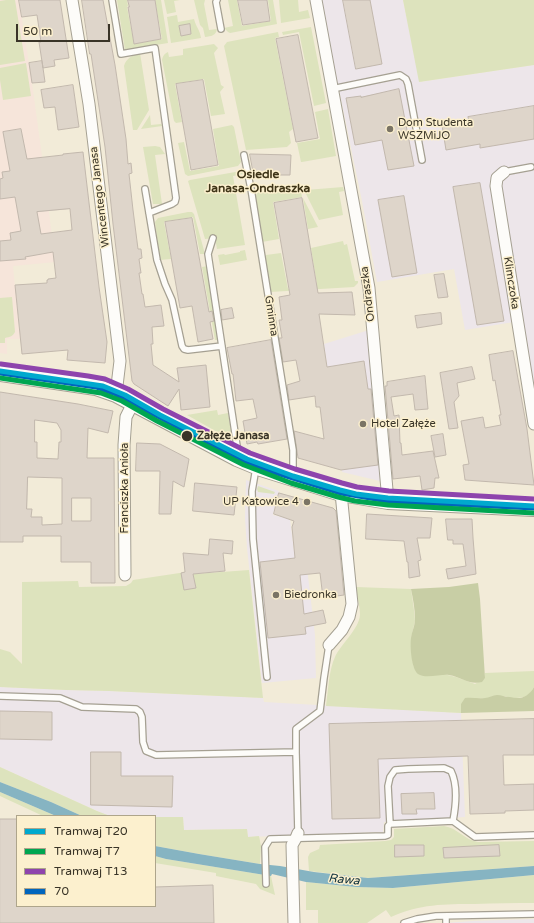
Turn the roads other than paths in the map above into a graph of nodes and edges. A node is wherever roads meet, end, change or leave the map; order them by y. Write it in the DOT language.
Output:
graph roads {
  1 [pos="72,0"];
  2 [pos="112,0"];
  3 [pos="217,0"];
  4 [pos="316,0"];
  5 [pos="221,29"];
  6 [pos="332,88"];
  7 [pos="244,155"];
  8 [pos="422,160"];
  9 [pos="531,167"];
  10 [pos="504,172"];
  11 [pos="145,189"];
  12 [pos="149,213"];
  13 [pos="213,238"];
  14 [pos="222,346"];
  15 [pos="0,373"];
  16 [pos="116,394"];
  17 [pos="133,403"];
  18 [pos="534,424"];
  19 [pos="237,458"];
  20 [pos="256,466"];
  21 [pos="293,478"];
  22 [pos="341,493"];
  23 [pos="388,501"];
  24 [pos="534,508"];
  25 [pos="125,575"];
  26 [pos="329,645"];
  27 [pos="267,677"];
  28 [pos="0,696"];
  29 [pos="296,752"];
  30 [pos="453,821"];
  31 [pos="390,824"];
  32 [pos="534,835"];
  33 [pos="297,836"];
  34 [pos="266,884"];
  35 [pos="534,914"];
  36 [pos="446,916"];
  37 [pos="294,923"];
  38 [pos="406,923"];
  39 [pos="446,923"];
  1 -- 16 [label="street, Wincentego Janasa"];
  2 -- 12 [label="lane"];
  3 -- 5 [label="lane"];
  4 -- 6 [label="street, Ondraszka"];
  6 -- 8 [label="lane"];
  6 -- 23 [label="street, Ondraszka"];
  7 -- 21 [label="lane, Gminna"];
  9 -- 10 [label="lane, Klimczoka"];
  10 -- 18 [label="street, Klimczoka"];
  11 -- 12 [label="lane"];
  12 -- 14 [label="lane"];
  13 -- 14 [label="lane"];
  14 -- 19 [label="lane"];
  15 -- 16 [label="street"];
  16 -- 17 [label="street"];
  17 -- 19 [label="street"];
  17 -- 25 [label="street, Franciszka Anioła"];
  19 -- 20 [label="street"];
  20 -- 21 [label="street"];
  20 -- 27 [label="lane"];
  21 -- 22 [label="street"];
  22 -- 23 [label="street"];
  22 -- 26 [label="street"];
  23 -- 24 [label="street"];
  26 -- 29 [label="lane"];
  28 -- 29 [label="lane"];
  29 -- 33 [label="lane"];
  30 -- 31 [label="lane"];
  30 -- 31 [label="lane"];
  30 -- 32 [label="lane"];
  31 -- 33 [label="lane"];
  33 -- 34 [label="lane"];
  33 -- 37 [label="street"];
  35 -- 36 [label="lane"];
  36 -- 38 [label="lane"];
  36 -- 39 [label="lane"];
}
